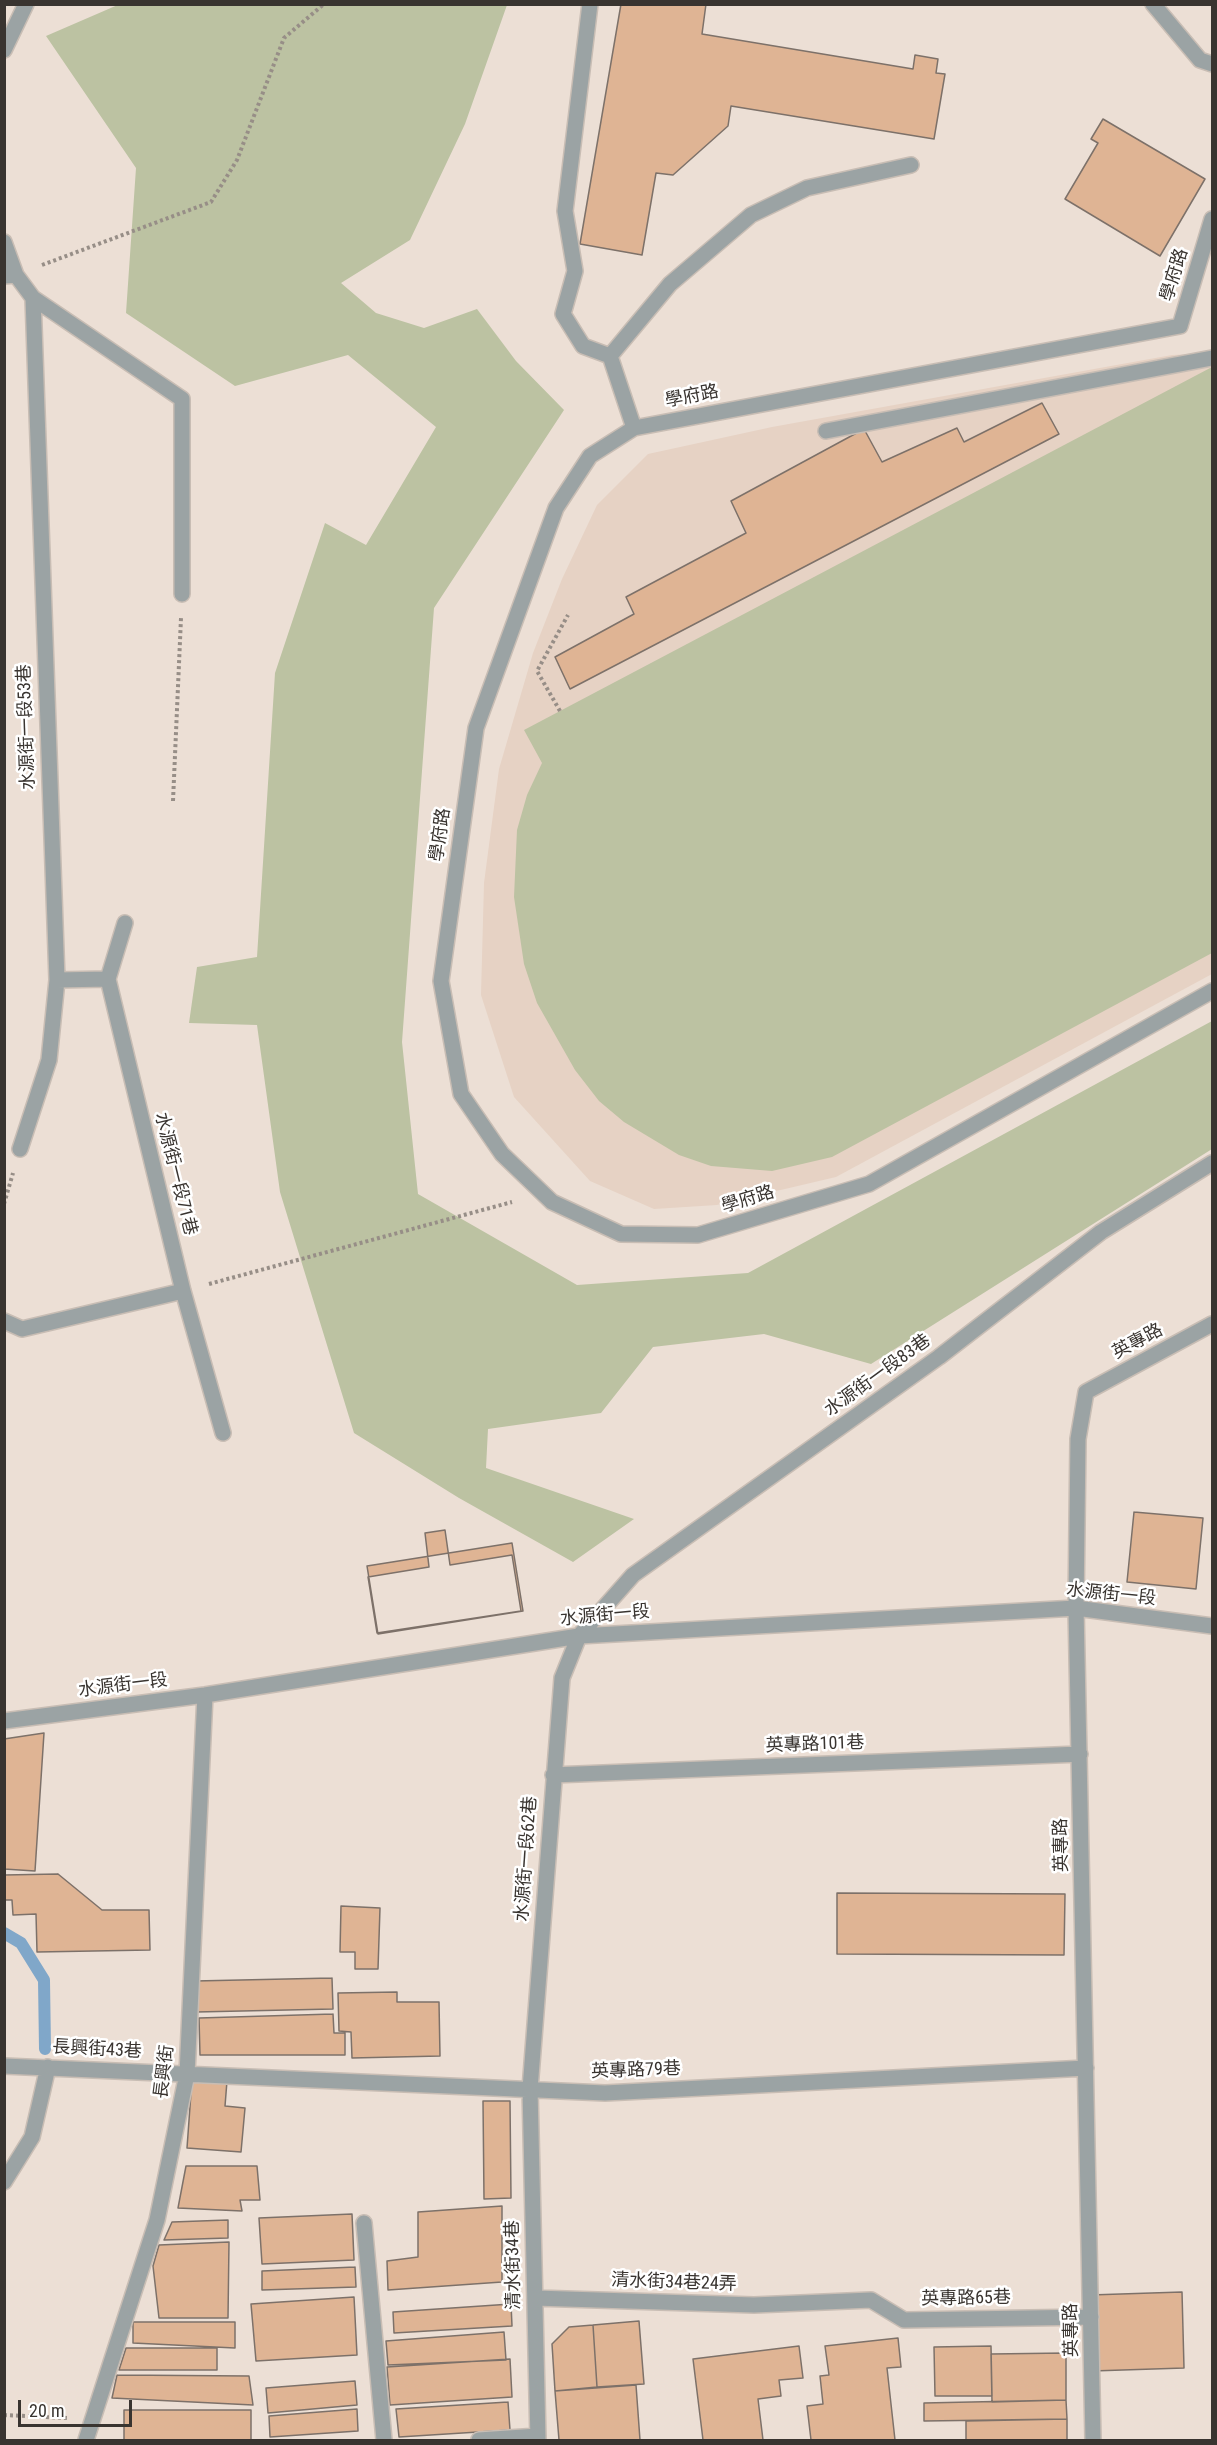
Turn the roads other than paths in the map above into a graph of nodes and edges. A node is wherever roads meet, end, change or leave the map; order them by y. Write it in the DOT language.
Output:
graph roads {
  1 [pos="26,4"];
  2 [pos="590,4"];
  3 [pos="1153,4"];
  4 [pos="4,50"];
  5 [pos="1212,64"];
  6 [pos="910,165"];
  7 [pos="1212,219"];
  8 [pos="4,242"];
  9 [pos="10,275"];
  10 [pos="33,298"];
  11 [pos="610,356"];
  12 [pos="1212,358"];
  13 [pos="634,428"];
  14 [pos="826,431"];
  15 [pos="182,594"];
  16 [pos="125,923"];
  17 [pos="108,979"];
  18 [pos="57,980"];
  19 [pos="1212,991"];
  20 [pos="20,1149"];
  21 [pos="1212,1163"];
  22 [pos="183,1291"];
  23 [pos="4,1321"];
  24 [pos="1212,1324"];
  25 [pos="223,1433"];
  26 [pos="1076,1608"];
  27 [pos="1212,1626"];
  28 [pos="579,1636"];
  29 [pos="205,1695"];
  30 [pos="4,1720"];
  31 [pos="1080,1754"];
  32 [pos="553,1775"];
  33 [pos="4,2066"];
  34 [pos="48,2067"];
  35 [pos="1086,2068"];
  36 [pos="187,2074"];
  37 [pos="530,2089"];
  38 [pos="4,2182"];
  39 [pos="364,2223"];
  40 [pos="535,2298"];
  41 [pos="812,2301"];
  42 [pos="1091,2317"];
  43 [pos="538,2438"];
  44 [pos="86,2440"];
  45 [pos="384,2440"];
  46 [pos="479,2440"];
  47 [pos="1093,2440"];
  1 -- 4 [label="street"];
  2 -- 11 [label="street"];
  3 -- 5 [label="street"];
  6 -- 11 [label="street"];
  7 -- 13 [label="street, 學府路"];
  8 -- 9 [label="street"];
  9 -- 10 [label="street"];
  10 -- 15 [label="street"];
  10 -- 18 [label="street, 水源街一段53巷"];
  11 -- 13 [label="street"];
  12 -- 14 [label="street"];
  13 -- 19 [label="street, 學府路"];
  16 -- 17 [label="street"];
  17 -- 18 [label="street"];
  17 -- 22 [label="street, 水源街一段71巷"];
  18 -- 20 [label="street, 水源街一段53巷"];
  21 -- 28 [label="street, 水源街一段83巷"];
  22 -- 23 [label="street"];
  22 -- 25 [label="street, 水源街一段71巷"];
  24 -- 26 [label="street, 英專路"];
  26 -- 27 [label="street, 水源街一段"];
  26 -- 28 [label="street, 水源街一段"];
  26 -- 31 [label="street, 英專路"];
  28 -- 29 [label="street, 水源街一段"];
  28 -- 32 [label="street, 水源街一段62巷"];
  29 -- 30 [label="street, 水源街一段"];
  29 -- 36 [label="street, 長興街"];
  31 -- 32 [label="street, 英專路101巷"];
  31 -- 35 [label="street, 英專路"];
  32 -- 37 [label="street, 水源街一段62巷"];
  33 -- 34 [label="street, 長興街43巷"];
  34 -- 36 [label="street, 長興街43巷"];
  34 -- 38 [label="street"];
  35 -- 37 [label="street, 英專路79巷"];
  35 -- 42 [label="street, 英專路"];
  36 -- 37 [label="street, 英專路79巷"];
  36 -- 44 [label="street, 長興街"];
  37 -- 40 [label="street, 清水街34巷"];
  39 -- 45 [label="street"];
  40 -- 41 [label="street, 清水街34巷24弄"];
  40 -- 43 [label="street, 清水街34巷"];
  41 -- 42 [label="street, 英專路65巷"];
  42 -- 47 [label="street, 英專路"];
  43 -- 46 [label="street"];
}
